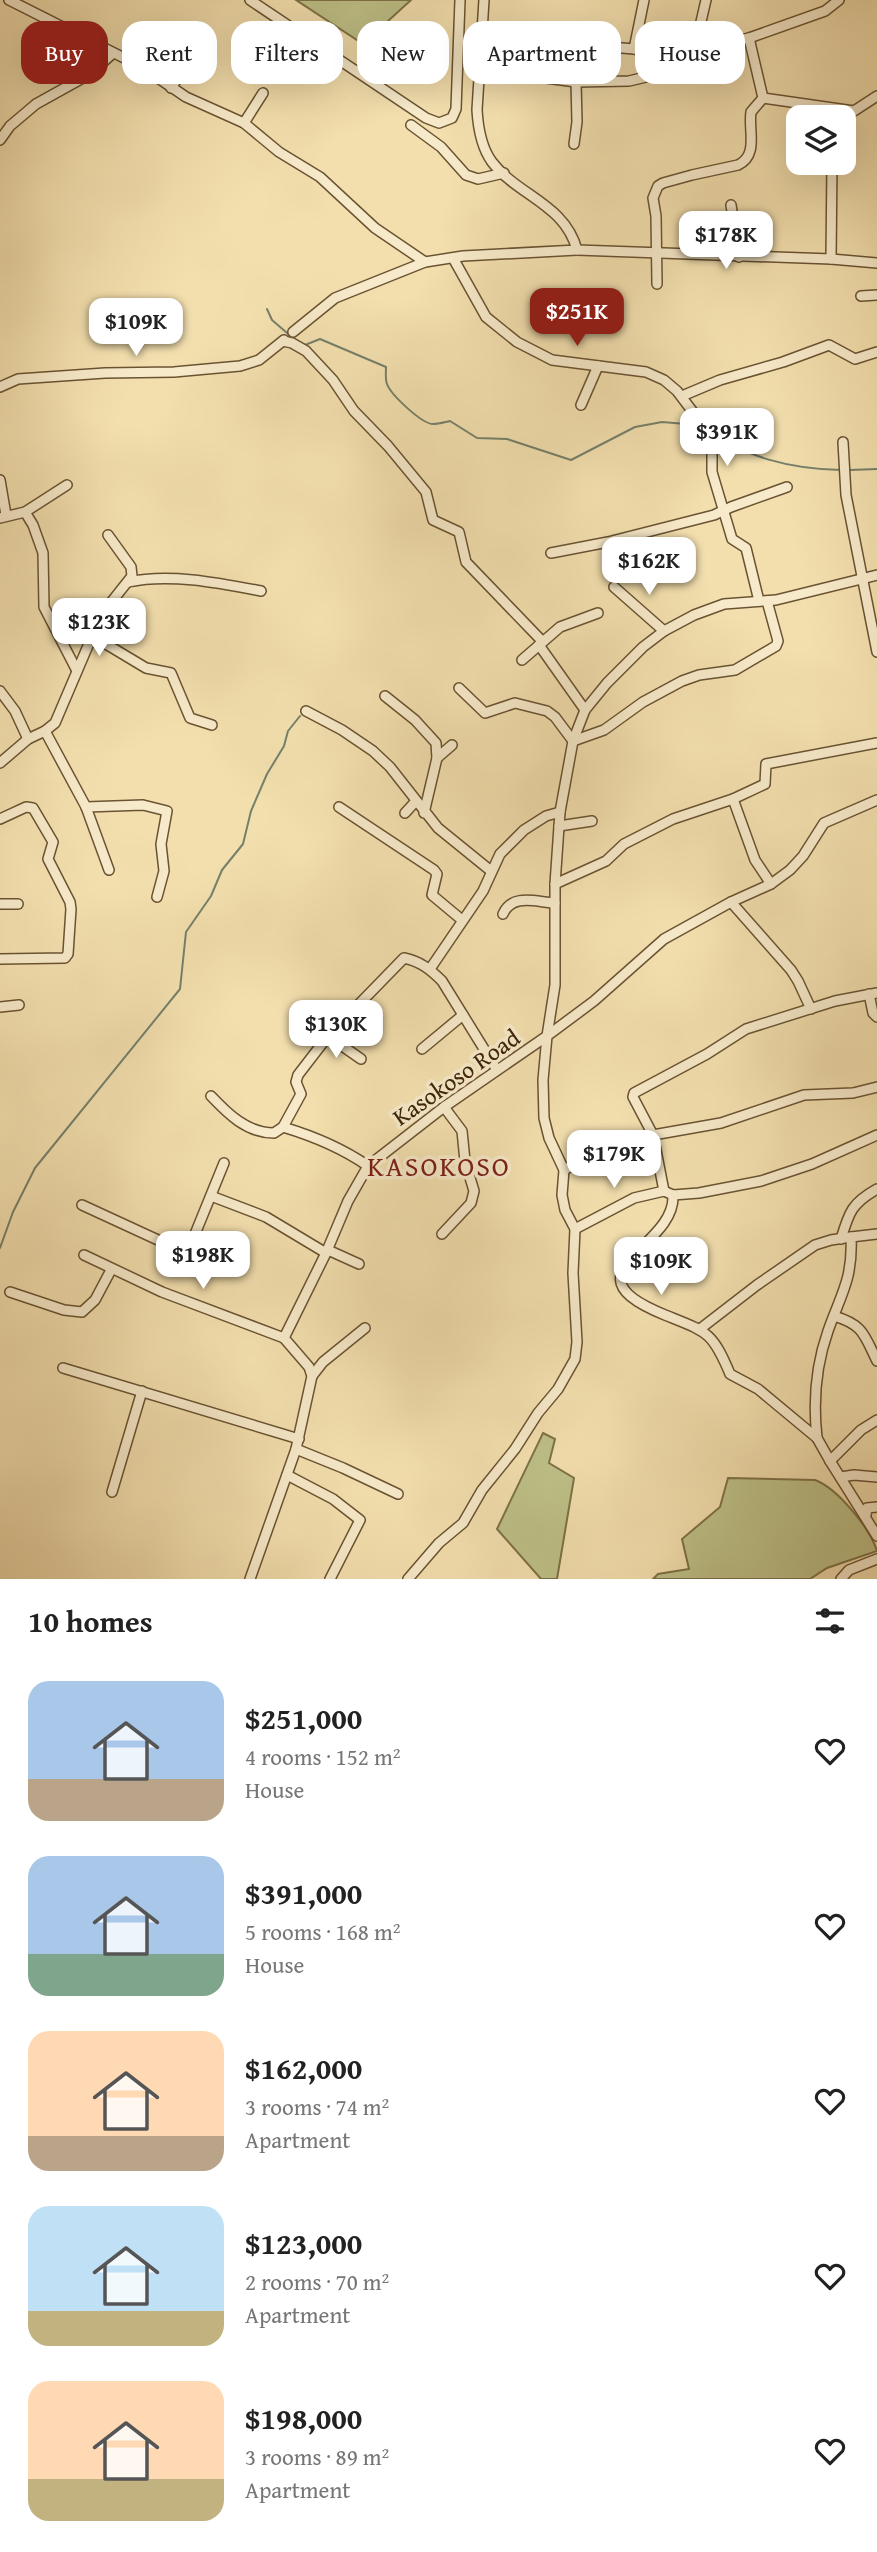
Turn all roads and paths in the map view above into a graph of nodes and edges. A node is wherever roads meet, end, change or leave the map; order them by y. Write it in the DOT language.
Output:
graph roads {
  1 [pos="9,0"];
  2 [pos="250,0"];
  3 [pos="460,0"];
  4 [pos="484,0"];
  5 [pos="644,0"];
  6 [pos="706,0"];
  7 [pos="839,0"];
  8 [pos="483,21"];
  9 [pos="700,21"];
  10 [pos="749,38"];
  11 [pos="745,39"];
  12 [pos="621,47"];
  13 [pos="634,49"];
  14 [pos="112,54"];
  15 [pos="174,84"];
  16 [pos="480,84"];
  17 [pos="576,84"];
  18 [pos="171,88"];
  19 [pos="263,93"];
  20 [pos="877,96"];
  21 [pos="763,98"];
  22 [pos="244,123"];
  23 [pos="411,125"];
  24 [pos="0,140"];
  25 [pos="574,144"];
  26 [pos="494,171"];
  27 [pos="832,175"];
  28 [pos="731,205"];
  29 [pos="577,250"];
  30 [pos="655,253"];
  31 [pos="739,257"];
  32 [pos="453,258"];
  33 [pos="831,258"];
  34 [pos="425,262"];
  35 [pos="877,263"];
  36 [pos="657,284"];
  37 [pos="877,295"];
  38 [pos="861,296"];
  39 [pos="293,332"];
  40 [pos="877,352"];
  41 [pos="598,366"];
  42 [pos="0,387"];
  43 [pos="682,396"];
  44 [pos="580,405"];
  45 [pos="843,442"];
  46 [pos="0,480"];
  47 [pos="67,485"];
  48 [pos="788,487"];
  49 [pos="723,511"];
  50 [pos="25,512"];
  51 [pos="3,516"];
  52 [pos="108,535"];
  53 [pos="551,553"];
  54 [pos="877,575"];
  55 [pos="861,578"];
  56 [pos="128,582"];
  57 [pos="614,587"];
  58 [pos="261,591"];
  59 [pos="763,601"];
  60 [pos="597,612"];
  61 [pos="664,631"];
  62 [pos="91,641"];
  63 [pos="541,643"];
  64 [pos="877,652"];
  65 [pos="523,660"];
  66 [pos="77,671"];
  67 [pos="459,688"];
  68 [pos="0,691"];
  69 [pos="385,696"];
  70 [pos="585,710"];
  71 [pos="306,711"];
  72 [pos="212,725"];
  73 [pos="45,732"];
  74 [pos="28,739"];
  75 [pos="573,741"];
  76 [pos="877,743"];
  77 [pos="452,745"];
  78 [pos="437,758"];
  79 [pos="0,763"];
  80 [pos="733,799"];
  81 [pos="877,800"];
  82 [pos="416,801"];
  83 [pos="86,807"];
  84 [pos="339,807"];
  85 [pos="560,812"];
  86 [pos="405,813"];
  87 [pos="424,813"];
  88 [pos="0,819"];
  89 [pos="592,821"];
  90 [pos="559,826"];
  91 [pos="109,870"];
  92 [pos="491,871"];
  93 [pos="555,884"];
  94 [pos="771,884"];
  95 [pos="157,897"];
  96 [pos="731,902"];
  97 [pos="555,903"];
  98 [pos="0,904"];
  99 [pos="18,904"];
  100 [pos="503,914"];
  101 [pos="462,920"];
  102 [pos="0,959"];
  103 [pos="430,969"];
  104 [pos="873,993"];
  105 [pos="19,1005"];
  106 [pos="0,1007"];
  107 [pos="811,1009"];
  108 [pos="463,1015"];
  109 [pos="877,1017"];
  110 [pos="328,1036"];
  111 [pos="547,1036"];
  112 [pos="422,1049"];
  113 [pos="362,1059"];
  114 [pos="497,1070"];
  115 [pos="877,1087"];
  116 [pos="211,1096"];
  117 [pos="444,1107"];
  118 [pos="283,1127"];
  119 [pos="653,1135"];
  120 [pos="877,1135"];
  121 [pos="225,1163"];
  122 [pos="368,1166"];
  123 [pos="564,1170"];
  124 [pos="877,1189"];
  125 [pos="669,1193"];
  126 [pos="211,1196"];
  127 [pos="82,1205"];
  128 [pos="575,1229"];
  129 [pos="442,1234"];
  130 [pos="877,1234"];
  131 [pos="851,1237"];
  132 [pos="841,1239"];
  133 [pos="327,1252"];
  134 [pos="84,1255"];
  135 [pos="359,1264"];
  136 [pos="111,1270"];
  137 [pos="10,1292"];
  138 [pos="834,1316"];
  139 [pos="365,1328"];
  140 [pos="700,1329"];
  141 [pos="284,1338"];
  142 [pos="873,1338"];
  143 [pos="877,1361"];
  144 [pos="63,1368"];
  145 [pos="312,1376"];
  146 [pos="142,1391"];
  147 [pos="877,1420"];
  148 [pos="299,1438"];
  149 [pos="817,1438"];
  150 [pos="296,1449"];
  151 [pos="830,1461"];
  152 [pos="287,1475"];
  153 [pos="841,1477"];
  154 [pos="877,1477"];
  155 [pos="112,1492"];
  156 [pos="398,1494"];
  157 [pos="877,1507"];
  158 [pos="866,1515"];
  159 [pos="877,1536"];
  160 [pos="877,1559"];
  161 [pos="250,1579"];
  162 [pos="330,1579"];
  163 [pos="408,1579"];
  164 [pos="841,1579"];
  1 -- 14 [label="street"];
  2 -- 3 [label="street"];
  4 -- 8 [label="street"];
  5 -- 13 [label="street"];
  6 -- 9 [label="street"];
  7 -- 10 [label="street"];
  10 -- 11 [label="street"];
  10 -- 21 [label="street"];
  12 -- 13 [label="street"];
  14 -- 18 [label="street"];
  14 -- 24 [label="street"];
  15 -- 18 [label="street"];
  16 -- 26 [label="street"];
  17 -- 25 [label="street"];
  18 -- 22 [label="street"];
  19 -- 22 [label="street"];
  20 -- 21 [label="street"];
  21 -- 30 [label="street"];
  22 -- 34 [label="street"];
  23 -- 26 [label="street"];
  26 -- 29 [label="street"];
  27 -- 33 [label="street"];
  28 -- 31 [label="street"];
  29 -- 30 [label="street"];
  29 -- 32 [label="street"];
  30 -- 31 [label="street"];
  30 -- 36 [label="street"];
  31 -- 33 [label="street"];
  32 -- 34 [label="street"];
  32 -- 41 [label="street"];
  33 -- 35 [label="street"];
  34 -- 39 [label="street"];
  37 -- 38 [label="street"];
  40 -- 43 [label="street"];
  41 -- 43 [label="street"];
  41 -- 44 [label="street"];
  42 -- 63 [label="street"];
  43 -- 49 [label="street"];
  45 -- 55 [label="street"];
  46 -- 51 [label="street"];
  47 -- 50 [label="street"];
  48 -- 49 [label="street"];
  49 -- 53 [label="street"];
  49 -- 59 [label="street"];
  50 -- 51 [label="street"];
  50 -- 66 [label="street"];
  52 -- 56 [label="street"];
  54 -- 55 [label="street, Kasokoso Road"];
  55 -- 59 [label="street, Kasokoso Road"];
  55 -- 64 [label="street"];
  56 -- 58 [label="street"];
  56 -- 62 [label="street"];
  57 -- 61 [label="street"];
  59 -- 61 [label="street, Kasokoso Road"];
  59 -- 75 [label="street"];
  60 -- 63 [label="street"];
  61 -- 70 [label="street, Kasokoso Road"];
  62 -- 66 [label="street"];
  62 -- 72 [label="street"];
  63 -- 65 [label="street"];
  63 -- 70 [label="street"];
  66 -- 73 [label="street"];
  67 -- 75 [label="street"];
  68 -- 74 [label="street"];
  69 -- 78 [label="street"];
  70 -- 75 [label="street, Kasokoso Road"];
  71 -- 82 [label="street"];
  73 -- 74 [label="street"];
  73 -- 83 [label="street"];
  74 -- 79 [label="street"];
  75 -- 85 [label="street, Kasokoso Road"];
  76 -- 80 [label="street"];
  77 -- 78 [label="street"];
  78 -- 87 [label="street"];
  80 -- 93 [label="street"];
  80 -- 94 [label="street"];
  81 -- 94 [label="street"];
  82 -- 86 [label="street"];
  82 -- 87 [label="street"];
  83 -- 91 [label="street"];
  83 -- 95 [label="street"];
  84 -- 101 [label="street"];
  85 -- 90 [label="street, Kasokoso Road"];
  85 -- 92 [label="street"];
  87 -- 92 [label="street"];
  88 -- 102 [label="street"];
  89 -- 90 [label="street"];
  90 -- 93 [label="street, Kasokoso Road"];
  92 -- 101 [label="street"];
  93 -- 97 [label="street, Kasokoso Road"];
  94 -- 96 [label="street"];
  96 -- 107 [label="street"];
  96 -- 111 [label="street"];
  97 -- 100 [label="street"];
  97 -- 111 [label="street, Kasokoso Road"];
  98 -- 99 [label="street"];
  101 -- 103 [label="street"];
  103 -- 108 [label="street"];
  103 -- 110 [label="street"];
  104 -- 107 [label="street"];
  104 -- 109 [label="street"];
  105 -- 106 [label="street"];
  107 -- 119 [label="street"];
  108 -- 112 [label="street"];
  108 -- 114 [label="street"];
  110 -- 113 [label="street"];
  110 -- 118 [label="street"];
  111 -- 114 [label="street, Kasokoso Road"];
  111 -- 123 [label="street"];
  114 -- 117 [label="street, Kasokoso Road"];
  115 -- 119 [label="street"];
  116 -- 118 [label="street"];
  117 -- 122 [label="street, Kasokoso Road"];
  117 -- 129 [label="street"];
  118 -- 122 [label="street"];
  119 -- 123 [label="street"];
  119 -- 125 [label="street"];
  120 -- 125 [label="street"];
  121 -- 126 [label="street"];
  122 -- 133 [label="street, Kasokoso Road"];
  123 -- 128 [label="street"];
  124 -- 132 [label="street"];
  125 -- 128 [label="street"];
  125 -- 140 [label="street"];
  126 -- 127 [label="street"];
  126 -- 133 [label="street"];
  128 -- 163 [label="street"];
  130 -- 131 [label="street"];
  131 -- 132 [label="street"];
  131 -- 138 [label="street"];
  132 -- 140 [label="street"];
  133 -- 135 [label="street"];
  133 -- 141 [label="street, Kasokoso Road"];
  134 -- 136 [label="street"];
  136 -- 137 [label="street"];
  136 -- 141 [label="street"];
  138 -- 142 [label="street"];
  138 -- 149 [label="street"];
  139 -- 145 [label="street"];
  140 -- 149 [label="street"];
  141 -- 145 [label="street"];
  142 -- 143 [label="street"];
  144 -- 146 [label="street"];
  145 -- 148 [label="street"];
  146 -- 148 [label="street"];
  146 -- 155 [label="street"];
  147 -- 151 [label="street"];
  148 -- 150 [label="street"];
  149 -- 151 [label="street"];
  150 -- 152 [label="street"];
  150 -- 156 [label="street"];
  151 -- 153 [label="street"];
  152 -- 161 [label="street"];
  152 -- 162 [label="street"];
  153 -- 154 [label="street"];
  153 -- 158 [label="street"];
  157 -- 158 [label="street"];
  158 -- 159 [label="street"];
  160 -- 164 [label="street"];
}
